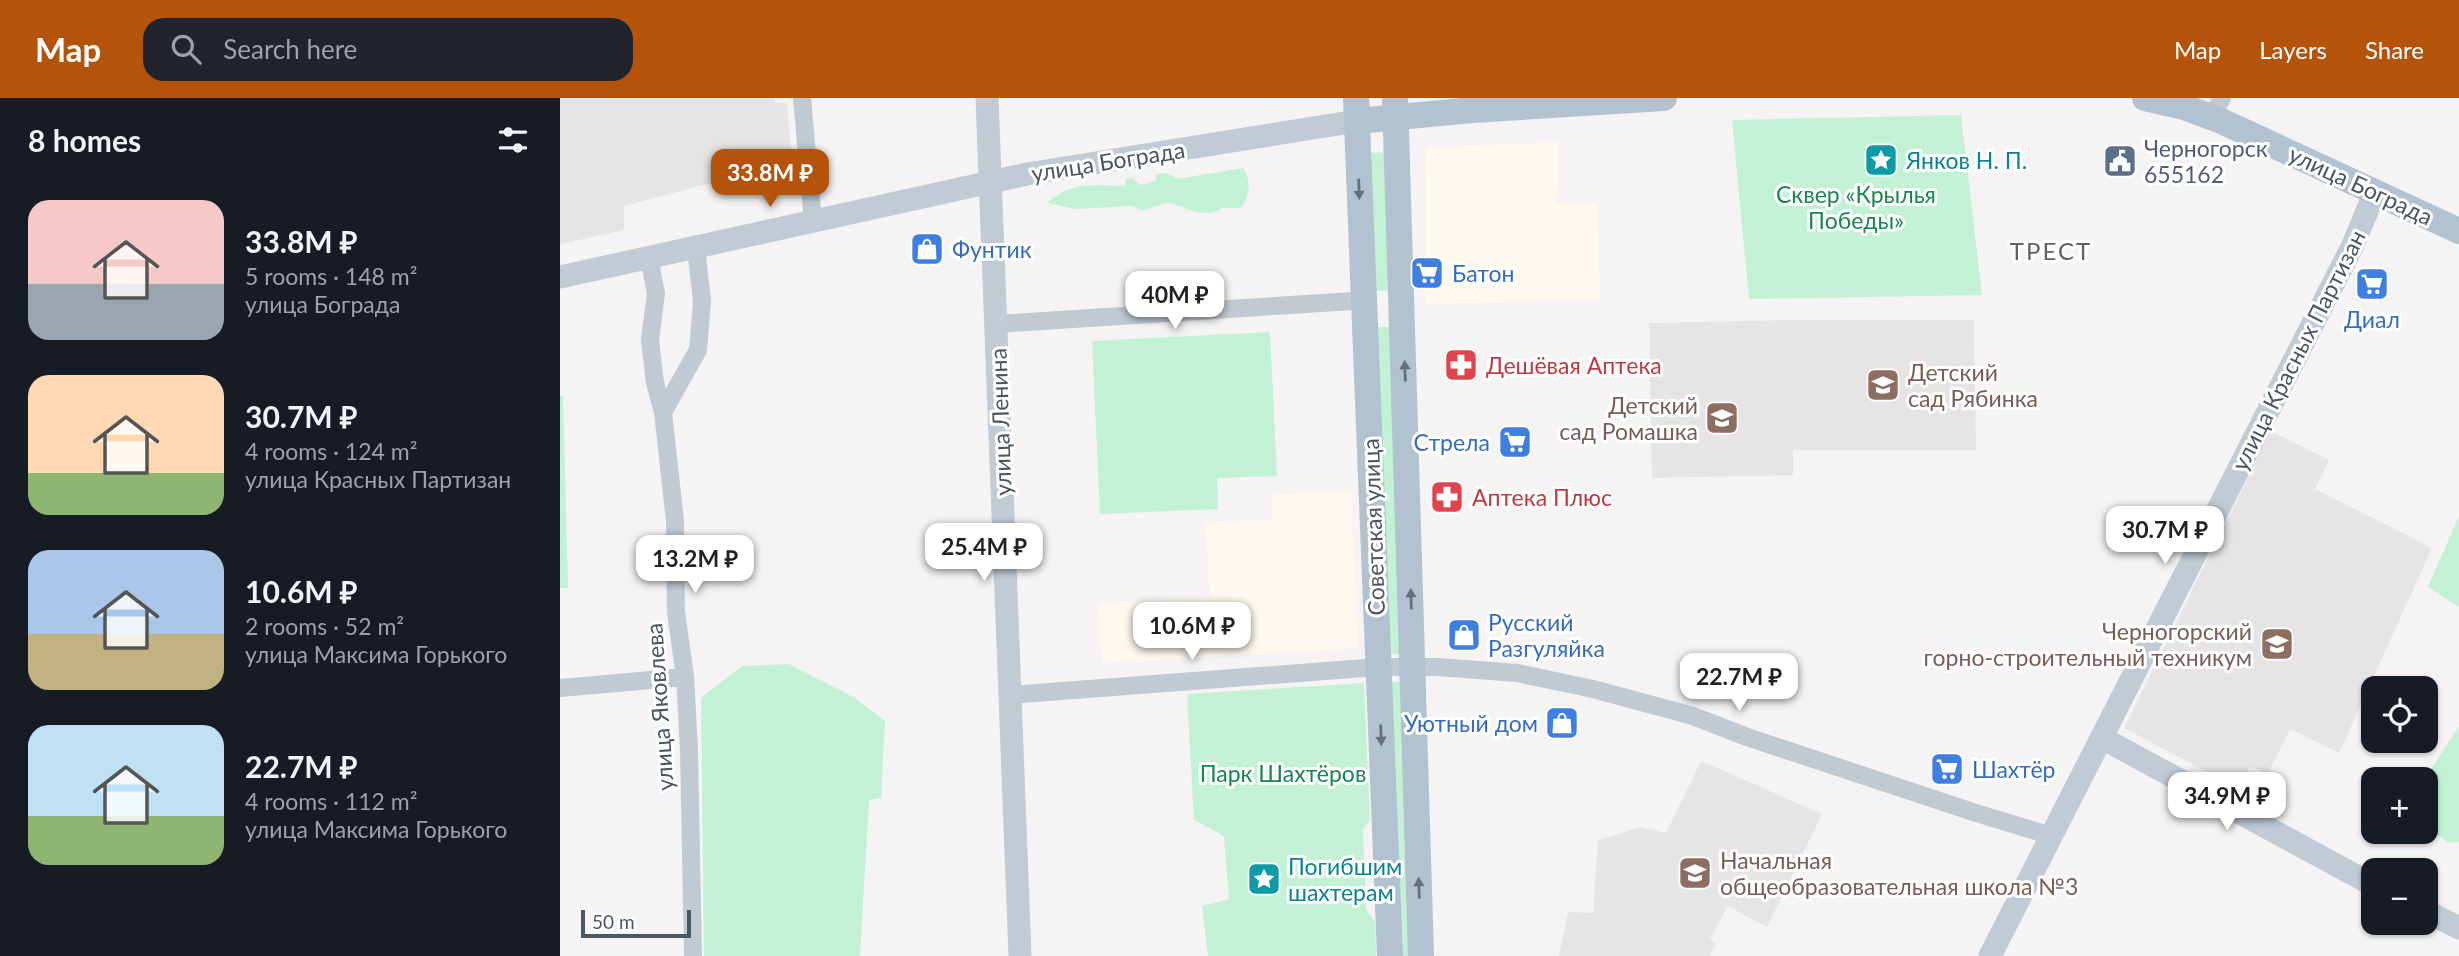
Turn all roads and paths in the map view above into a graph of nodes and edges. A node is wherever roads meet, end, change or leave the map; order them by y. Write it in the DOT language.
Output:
graph roads {
  1 [pos="802,98"];
  2 [pos="987,98"];
  3 [pos="1664,98"];
  4 [pos="2145,98"];
  5 [pos="1396,107"];
  6 [pos="2217,108"];
  7 [pos="1356,109"];
  8 [pos="990,183"];
  9 [pos="2375,192"];
  10 [pos="813,222"];
  11 [pos="2459,231"];
  12 [pos="696,248"];
  13 [pos="649,258"];
  14 [pos="560,277"];
  15 [pos="1353,301"];
  16 [pos="996,324"];
  17 [pos="663,412"];
  18 [pos="1378,667"];
  19 [pos="1413,667"];
  20 [pos="685,677"];
  21 [pos="560,688"];
  22 [pos="1009,695"];
  23 [pos="2102,738"];
  24 [pos="2052,836"];
  25 [pos="2361,878"];
  26 [pos="2438,917"];
  27 [pos="2459,928"];
  28 [pos="693,956"];
  29 [pos="1020,956"];
  30 [pos="1390,956"];
  31 [pos="1421,956"];
  32 [pos="1990,956"];
  1 -- 10 [label="street"];
  2 -- 8 [label="main road, улица Ленина"];
  3 -- 5 [label="main road, улица Бограда"];
  4 -- 6 [label="main road, улица Бограда"];
  5 -- 7 [label="main road, улица Бограда"];
  19 -- 5 [label="main road, Советская улица, one-way"];
  6 -- 9 [label="main road, улица Бограда"];
  7 -- 8 [label="main road, улица Бограда"];
  7 -- 18 [label="main road, Советская улица, one-way"];
  8 -- 10 [label="main road, улица Бограда"];
  8 -- 16 [label="main road, улица Ленина"];
  9 -- 11 [label="main road, улица Бограда"];
  9 -- 23 [label="main road, улица Красных Партизан"];
  10 -- 12 [label="main road, улица Бограда"];
  12 -- 13 [label="main road, улица Бограда"];
  12 -- 17 [label="street"];
  13 -- 14 [label="main road, улица Бограда"];
  13 -- 17 [label="street, улица Яковлева"];
  15 -- 16 [label="street"];
  16 -- 22 [label="main road, улица Ленина"];
  17 -- 20 [label="street, улица Яковлева"];
  18 -- 19 [label="street"];
  18 -- 22 [label="street"];
  18 -- 30 [label="main road, Советская улица, one-way"];
  19 -- 24 [label="street"];
  31 -- 19 [label="main road, Советская улица, one-way"];
  20 -- 21 [label="street"];
  20 -- 28 [label="street, улица Яковлева"];
  22 -- 29 [label="main road, улица Ленина"];
  23 -- 24 [label="main road, улица Красных Партизан"];
  23 -- 25 [label="main road"];
  24 -- 32 [label="main road, улица Красных Партизан"];
  26 -- 27 [label="main road"];
}
